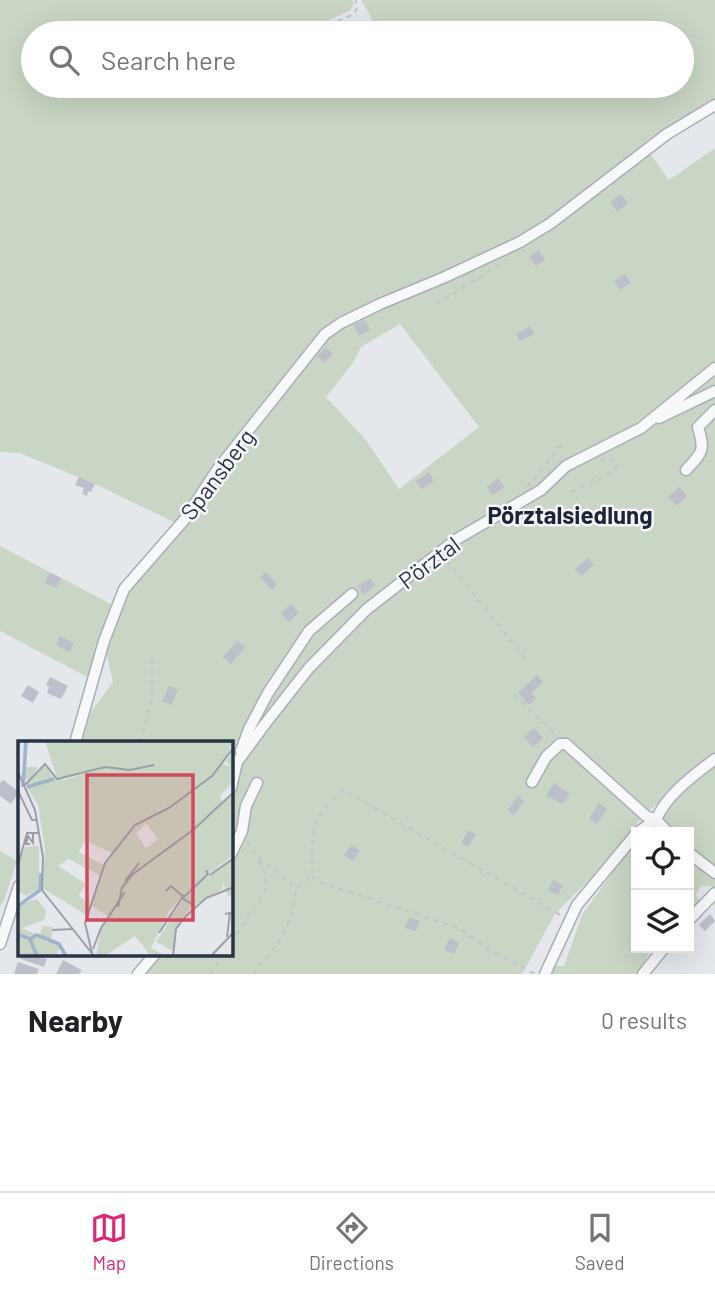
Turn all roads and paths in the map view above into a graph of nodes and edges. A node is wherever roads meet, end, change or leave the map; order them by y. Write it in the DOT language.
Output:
graph roads {
  1 [pos="355,0"];
  2 [pos="338,21"];
  3 [pos="715,104"];
  4 [pos="520,242"];
  5 [pos="436,304"];
  6 [pos="715,368"];
  7 [pos="715,391"];
  8 [pos="715,410"];
  9 [pos="641,428"];
  10 [pos="562,444"];
  11 [pos="589,463"];
  12 [pos="686,470"];
  13 [pos="527,487"];
  14 [pos="571,492"];
  15 [pos="440,552"];
  16 [pos="352,594"];
  17 [pos="152,659"];
  18 [pos="528,662"];
  19 [pos="514,694"];
  20 [pos="76,741"];
  21 [pos="141,741"];
  22 [pos="566,744"];
  23 [pos="715,759"];
  24 [pos="237,762"];
  25 [pos="233,779"];
  26 [pos="533,782"];
  27 [pos="257,783"];
  28 [pos="656,820"];
  29 [pos="646,827"];
  30 [pos="663,827"];
  31 [pos="242,831"];
  32 [pos="631,840"];
  33 [pos="233,850"];
  34 [pos="256,856"];
  35 [pos="694,857"];
  36 [pos="715,873"];
  37 [pos="312,876"];
  38 [pos="296,888"];
  39 [pos="18,889"];
  40 [pos="715,893"];
  41 [pos="694,915"];
  42 [pos="569,920"];
  43 [pos="1,939"];
  44 [pos="233,940"];
  45 [pos="660,953"];
  46 [pos="153,956"];
  47 [pos="222,956"];
  48 [pos="138,974"];
  49 [pos="210,974"];
  50 [pos="253,974"];
  51 [pos="535,974"];
  52 [pos="545,974"];
  53 [pos="643,974"];
  1 -- 2 [label="path"];
  3 -- 4 [label="street, Spansberg"];
  4 -- 5 [label="path"];
  4 -- 20 [label="street, Spansberg"];
  6 -- 9 [label="street, Pörztal"];
  7 -- 9 [label="street"];
  8 -- 12 [label="street"];
  9 -- 15 [label="street, Pörztal"];
  10 -- 13 [label="path"];
  11 -- 14 [label="path"];
  15 -- 18 [label="path"];
  15 -- 24 [label="street, Pörztal"];
  16 -- 24 [label="street"];
  17 -- 21 [label="path"];
  19 -- 22 [label="path"];
  22 -- 26 [label="street"];
  22 -- 28 [label="street"];
  23 -- 28 [label="street"];
  24 -- 25 [label="street, Pörztal"];
  27 -- 31 [label="street"];
  28 -- 29 [label="street"];
  28 -- 30 [label="street"];
  31 -- 33 [label="street"];
  31 -- 34 [label="path"];
  32 -- 42 [label="street"];
  34 -- 38 [label="path"];
  34 -- 44 [label="path"];
  35 -- 36 [label="street"];
  37 -- 38 [label="path"];
  37 -- 42 [label="path"];
  37 -- 51 [label="path"];
  38 -- 50 [label="path"];
  39 -- 43 [label="street"];
  40 -- 41 [label="street"];
  42 -- 52 [label="street"];
  45 -- 53 [label="street"];
  46 -- 48 [label="street"];
  47 -- 49 [label="path"];
}
